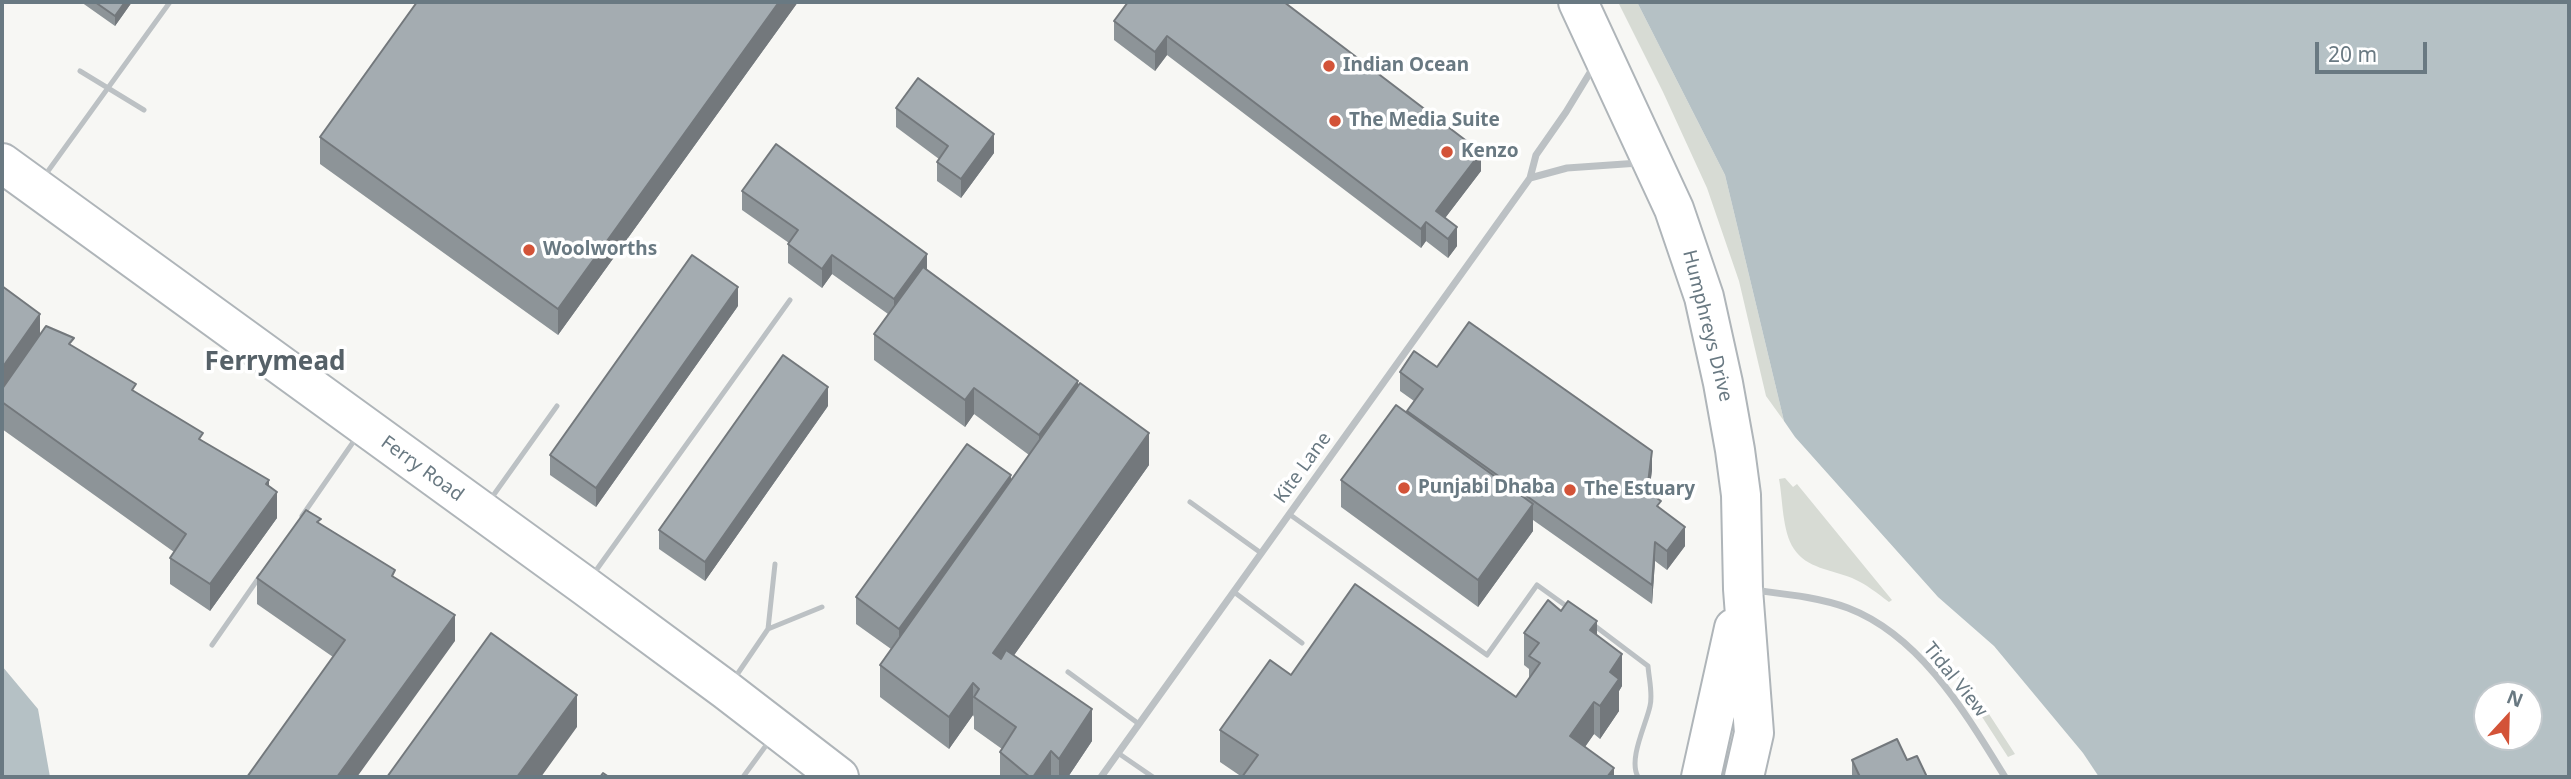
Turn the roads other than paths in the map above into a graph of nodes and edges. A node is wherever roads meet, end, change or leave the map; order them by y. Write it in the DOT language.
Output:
graph roads {
  1 [pos="170,2"];
  2 [pos="1578,2"];
  3 [pos="1602,52"];
  4 [pos="80,71"];
  5 [pos="108,89"];
  6 [pos="144,110"];
  7 [pos="1654,162"];
  8 [pos="2,163"];
  9 [pos="1530,178"];
  10 [pos="35,187"];
  11 [pos="790,300"];
  12 [pos="557,405"];
  13 [pos="364,427"];
  14 [pos="1191,502"];
  15 [pos="481,512"];
  16 [pos="1289,514"];
  17 [pos="296,524"];
  18 [pos="1261,553"];
  19 [pos="775,564"];
  20 [pos="265,568"];
  21 [pos="584,586"];
  22 [pos="1743,589"];
  23 [pos="1234,592"];
  24 [pos="822,607"];
  25 [pos="1571,609"];
  26 [pos="1582,617"];
  27 [pos="768,629"];
  28 [pos="1302,643"];
  29 [pos="212,645"];
  30 [pos="1068,671"];
  31 [pos="726,690"];
  32 [pos="1139,724"];
  33 [pos="778,729"];
  34 [pos="1118,753"];
  35 [pos="743,777"];
  36 [pos="839,777"];
  37 [pos="1101,777"];
  38 [pos="1153,777"];
  39 [pos="1638,777"];
  40 [pos="1700,777"];
  41 [pos="1744,777"];
  42 [pos="2005,777"];
  1 -- 5 [label="lane"];
  2 -- 3 [label="main road, Humphreys Drive"];
  3 -- 7 [label="main road, Humphreys Drive"];
  3 -- 9 [label="street, Kite Lane"];
  4 -- 5 [label="lane"];
  5 -- 6 [label="lane"];
  5 -- 10 [label="lane"];
  7 -- 9 [label="street"];
  7 -- 22 [label="main road, Humphreys Drive"];
  8 -- 10 [label="main road, Ferry Road"];
  9 -- 16 [label="street, Kite Lane"];
  10 -- 13 [label="main road, Ferry Road"];
  11 -- 21 [label="lane"];
  12 -- 15 [label="lane"];
  13 -- 15 [label="main road, Ferry Road"];
  13 -- 17 [label="lane"];
  14 -- 18 [label="lane"];
  15 -- 21 [label="main road, Ferry Road"];
  16 -- 18 [label="street, Kite Lane"];
  16 -- 25 [label="lane"];
  18 -- 23 [label="street, Kite Lane"];
  19 -- 27 [label="lane"];
  20 -- 29 [label="lane"];
  21 -- 31 [label="main road, Ferry Road"];
  22 -- 40 [label="main road, Humphreys Drive"];
  22 -- 41 [label="main road, Humphreys Drive"];
  22 -- 42 [label="street, Tidal View"];
  23 -- 28 [label="lane"];
  23 -- 32 [label="street, Kite Lane"];
  24 -- 27 [label="lane"];
  26 -- 39 [label="lane"];
  27 -- 31 [label="lane"];
  30 -- 32 [label="lane"];
  31 -- 33 [label="main road, Ferry Road"];
  32 -- 34 [label="street, Kite Lane"];
  33 -- 35 [label="lane"];
  33 -- 36 [label="main road, Ferry Road"];
  34 -- 37 [label="street, Kite Lane"];
  34 -- 38 [label="lane"];
}
